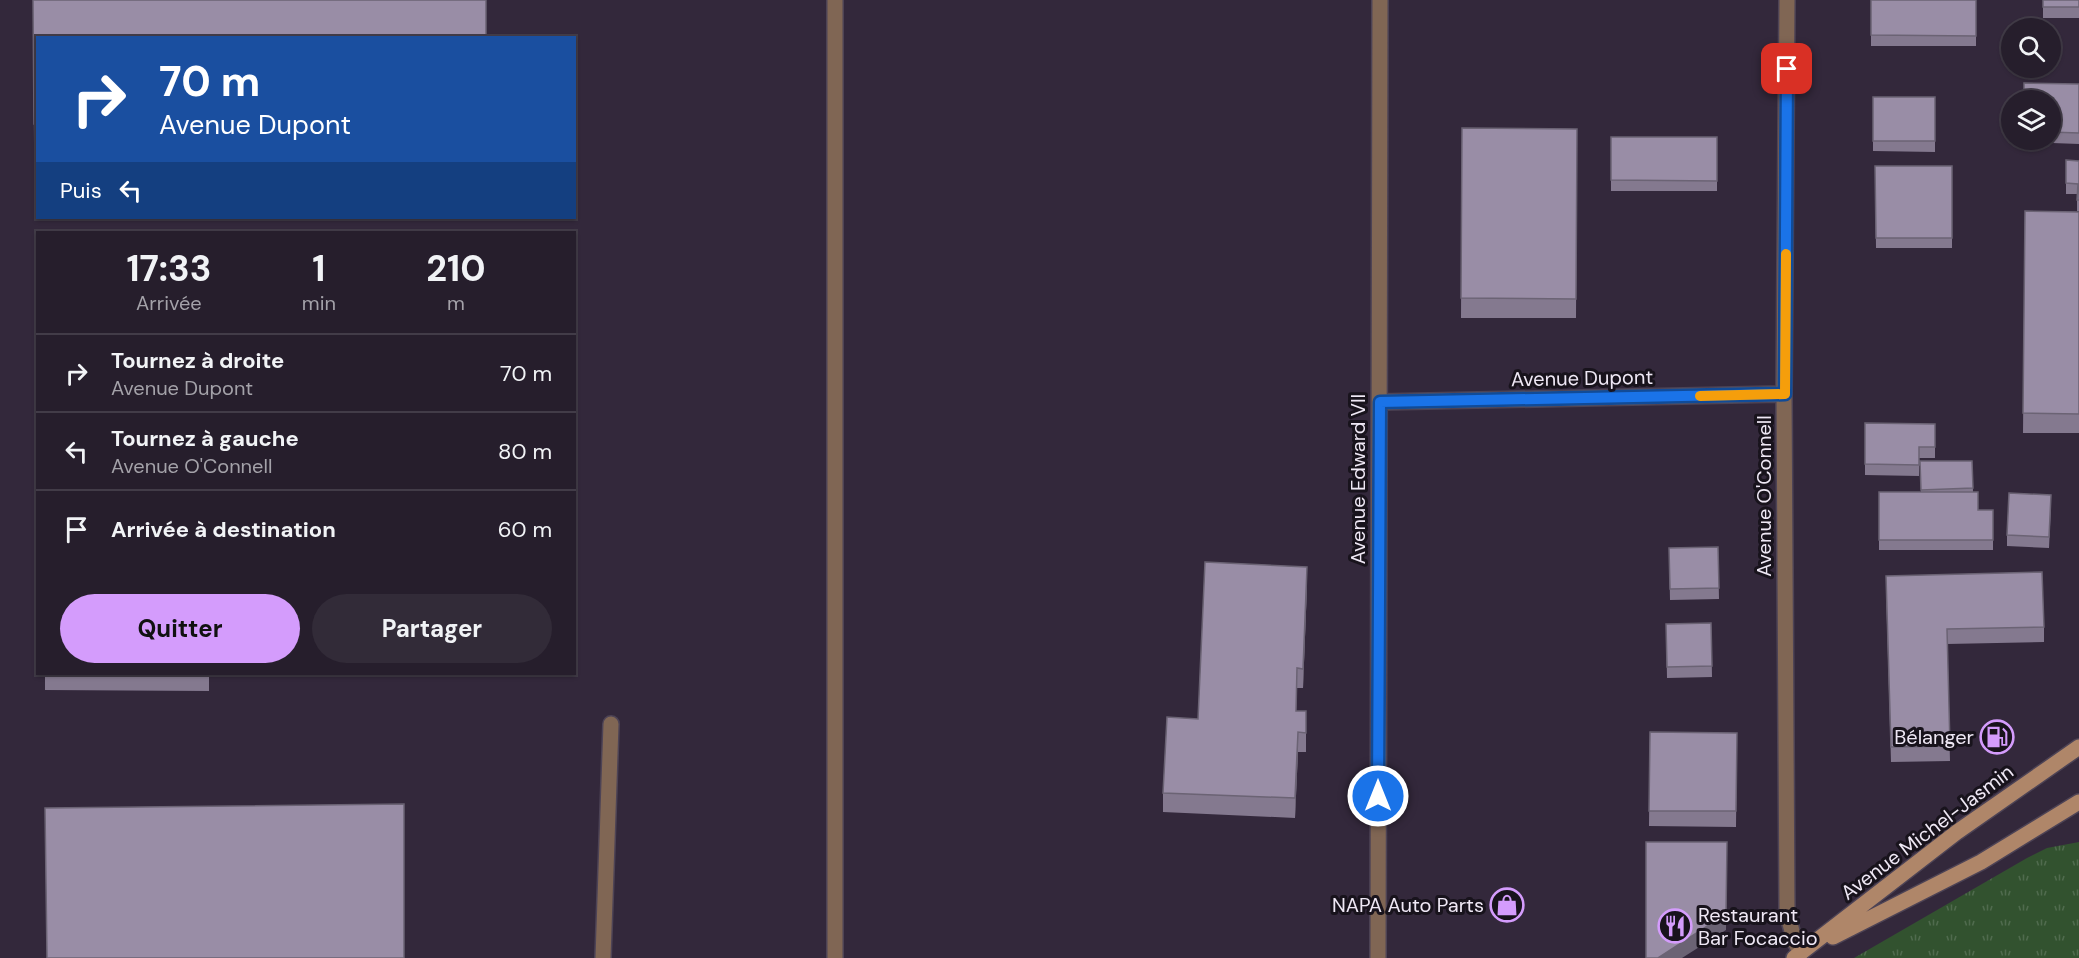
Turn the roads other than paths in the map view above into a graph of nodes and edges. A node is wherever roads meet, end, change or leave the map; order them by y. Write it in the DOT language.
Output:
graph roads {
  1 [pos="835,0"];
  2 [pos="1380,0"];
  3 [pos="1787,0"];
  4 [pos="1785,394"];
  5 [pos="1380,402"];
  6 [pos="611,724"];
  7 [pos="2079,747"];
  8 [pos="2079,802"];
  9 [pos="1798,956"];
  10 [pos="603,958"];
  11 [pos="835,958"];
  12 [pos="1378,958"];
  1 -- 11 [label="street"];
  2 -- 5 [label="street, Avenue Edward VII"];
  3 -- 4 [label="street, Avenue O'Connell"];
  4 -- 5 [label="street, Avenue Dupont"];
  4 -- 9 [label="street, Avenue O'Connell"];
  5 -- 12 [label="street, Avenue Edward VII"];
  6 -- 10 [label="street"];
  7 -- 9 [label="main road, Avenue Michel-Jasmin"];
  8 -- 9 [label="main road, Avenue Michel-Jasmin"];
}
